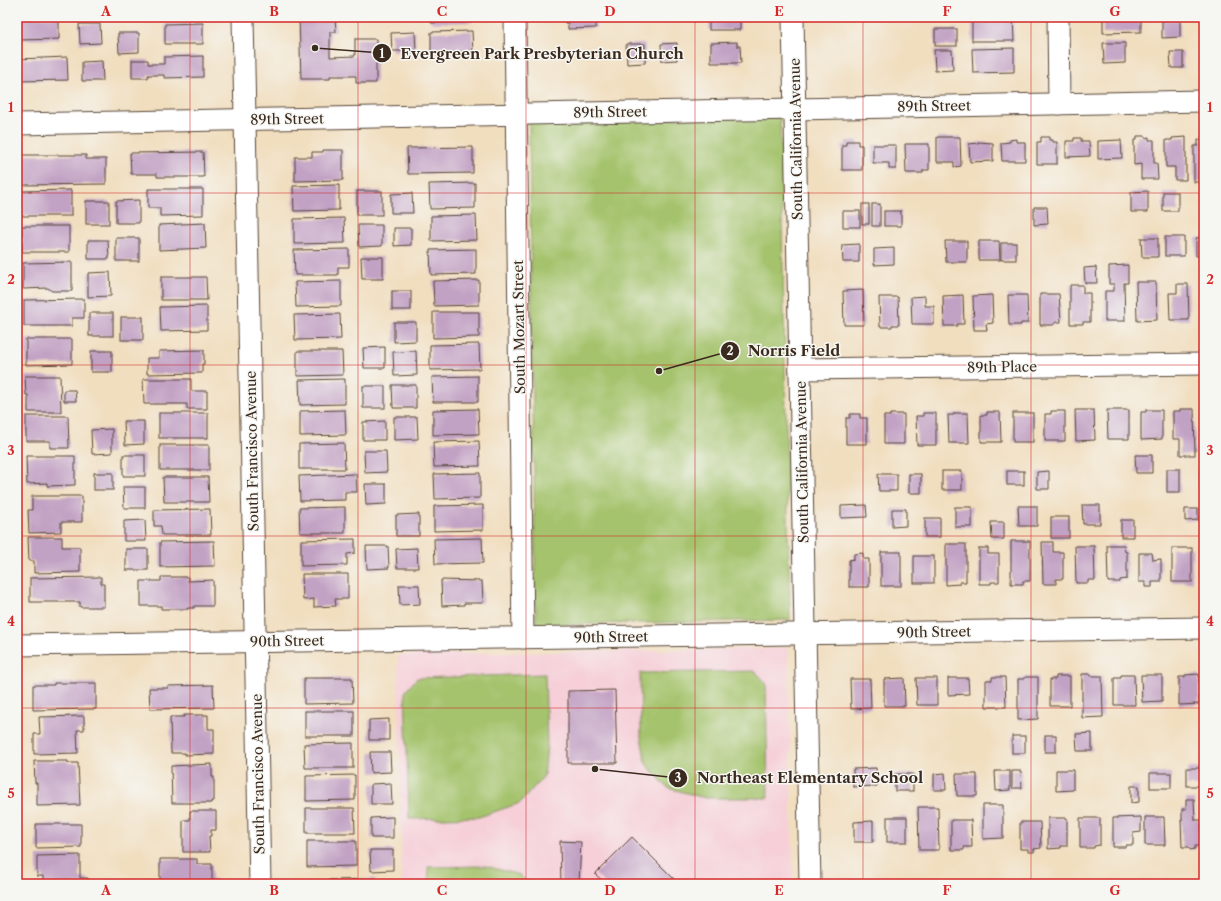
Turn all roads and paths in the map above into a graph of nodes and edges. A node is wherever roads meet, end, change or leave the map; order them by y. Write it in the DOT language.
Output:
graph roads {
  1 [pos="243,17"];
  2 [pos="515,17"];
  3 [pos="793,17"];
  4 [pos="1058,17"];
  5 [pos="1204,101"];
  6 [pos="1059,104"];
  7 [pos="795,109"];
  8 [pos="516,114"];
  9 [pos="245,120"];
  10 [pos="17,124"];
  11 [pos="1204,364"];
  12 [pos="800,369"];
  13 [pos="1204,628"];
  14 [pos="805,634"];
  15 [pos="523,638"];
  16 [pos="255,642"];
  17 [pos="17,645"];
  18 [pos="260,884"];
  19 [pos="810,884"];
  1 -- 9 [label="street, South Francisco Avenue"];
  2 -- 8 [label="street, South Mozart Street"];
  3 -- 7 [label="street, South California Avenue"];
  4 -- 6 [label="street"];
  5 -- 6 [label="street, 89th Street"];
  6 -- 7 [label="street, 89th Street"];
  7 -- 8 [label="street, 89th Street"];
  7 -- 12 [label="street, South California Avenue"];
  8 -- 9 [label="street, 89th Street"];
  8 -- 15 [label="street, South Mozart Street"];
  9 -- 10 [label="street, 89th Street"];
  9 -- 16 [label="street, South Francisco Avenue"];
  11 -- 12 [label="street, 89th Place"];
  12 -- 14 [label="street, South California Avenue"];
  13 -- 14 [label="street, 90th Street"];
  14 -- 15 [label="street, 90th Street"];
  14 -- 19 [label="street, South California Avenue"];
  15 -- 16 [label="street, 90th Street"];
  16 -- 17 [label="street, 90th Street"];
  16 -- 18 [label="street, South Francisco Avenue"];
}
